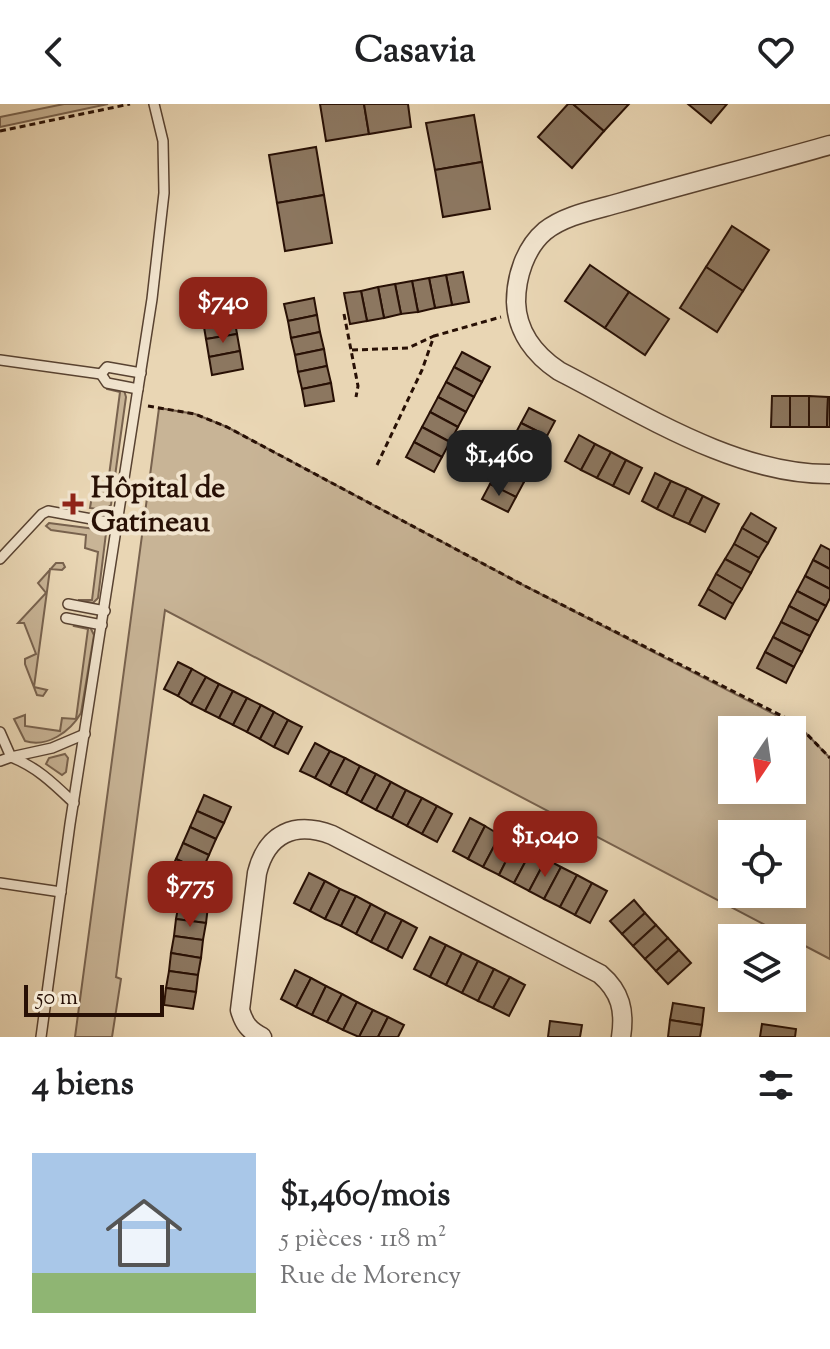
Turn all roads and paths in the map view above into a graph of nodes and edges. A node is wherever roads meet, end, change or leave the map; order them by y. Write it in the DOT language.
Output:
graph roads {
  1 [pos="130,104"];
  2 [pos="154,104"];
  3 [pos="0,131"];
  4 [pos="830,145"];
  5 [pos="516,313"];
  6 [pos="344,314"];
  7 [pos="434,336"];
  8 [pos="352,350"];
  9 [pos="0,360"];
  10 [pos="141,373"];
  11 [pos="101,374"];
  12 [pos="138,389"];
  13 [pos="356,397"];
  14 [pos="136,404"];
  15 [pos="377,465"];
  16 [pos="830,474"];
  17 [pos="119,524"];
  18 [pos="0,559"];
  19 [pos="68,604"];
  20 [pos="105,611"];
  21 [pos="66,618"];
  22 [pos="102,625"];
  23 [pos="0,732"];
  24 [pos="85,734"];
  25 [pos="11,757"];
  26 [pos="830,758"];
  27 [pos="0,761"];
  28 [pos="74,803"];
  29 [pos="0,883"];
  30 [pos="61,892"];
  31 [pos="41,1037"];
  32 [pos="262,1037"];
  33 [pos="621,1037"];
  1 -- 3 [label="path"];
  2 -- 10 [label="lane"];
  4 -- 5 [label="street"];
  5 -- 7 [label="path"];
  5 -- 16 [label="street"];
  6 -- 8 [label="path"];
  7 -- 8 [label="path"];
  7 -- 15 [label="path"];
  8 -- 13 [label="path"];
  9 -- 11 [label="lane"];
  10 -- 11 [label="lane"];
  10 -- 12 [label="lane"];
  11 -- 12 [label="lane"];
  12 -- 14 [label="lane"];
  14 -- 17 [label="lane"];
  14 -- 26 [label="path"];
  17 -- 18 [label="lane"];
  17 -- 20 [label="lane"];
  19 -- 20 [label="lane"];
  20 -- 22 [label="lane"];
  21 -- 22 [label="lane"];
  22 -- 24 [label="lane"];
  23 -- 25 [label="lane"];
  24 -- 25 [label="lane"];
  24 -- 28 [label="lane"];
  25 -- 27 [label="lane"];
  25 -- 28 [label="lane"];
  28 -- 30 [label="lane"];
  29 -- 30 [label="lane"];
  30 -- 31 [label="lane"];
  32 -- 33 [label="street"];
}
